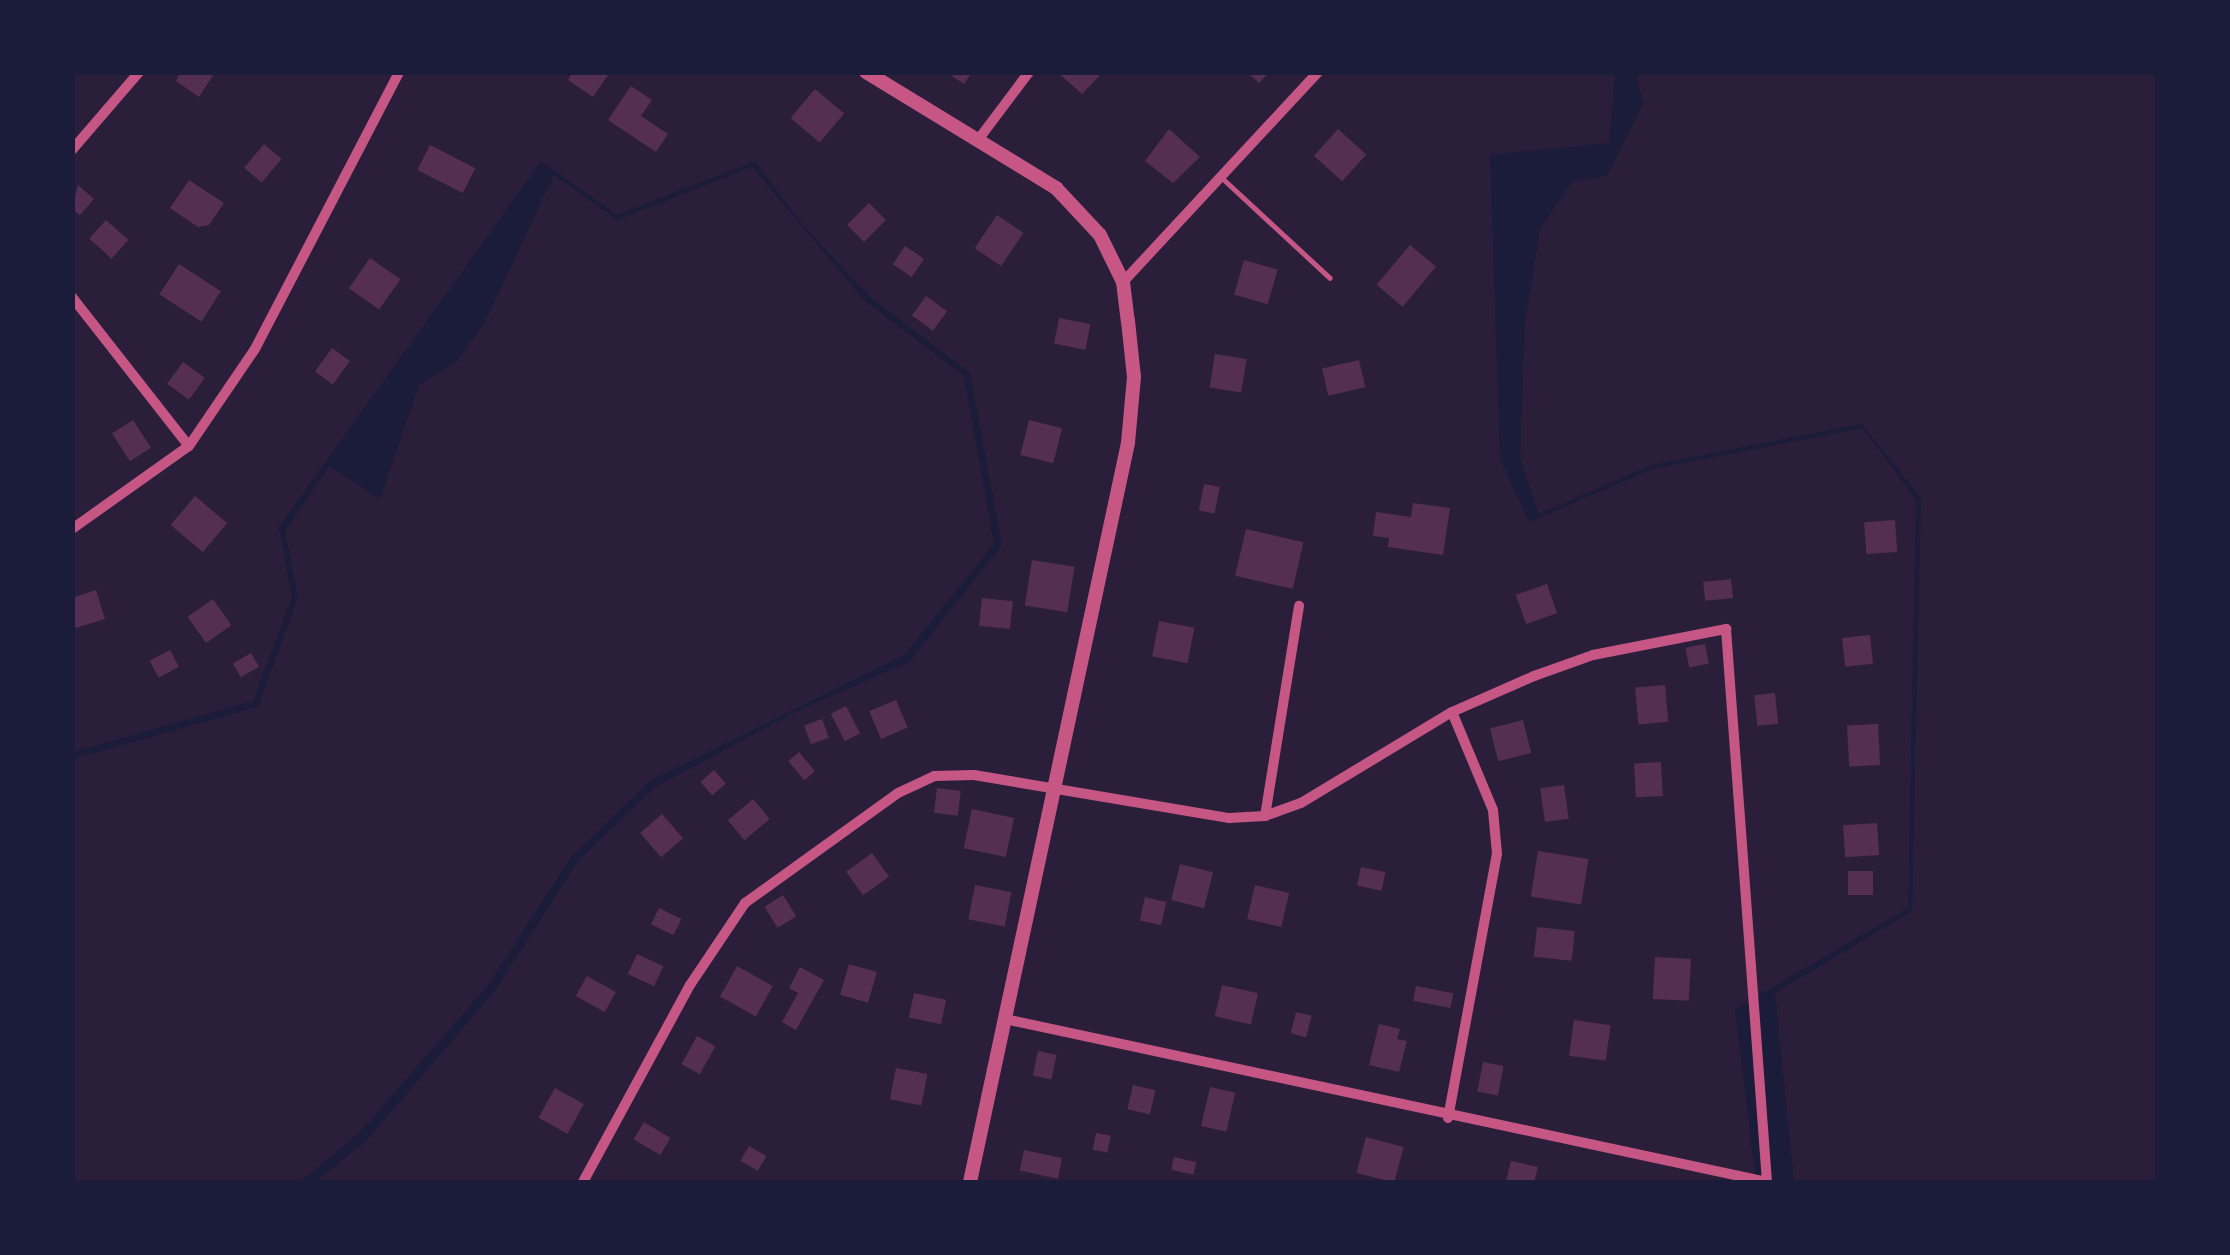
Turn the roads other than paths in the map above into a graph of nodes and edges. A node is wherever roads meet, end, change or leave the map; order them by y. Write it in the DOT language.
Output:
graph roads {
  1 [pos="139,72"];
  2 [pos="399,72"];
  3 [pos="866,72"];
  4 [pos="1029,72"];
  5 [pos="1318,72"];
  6 [pos="980,136"];
  7 [pos="72,150"];
  8 [pos="1224,180"];
  9 [pos="1330,278"];
  10 [pos="1123,282"];
  11 [pos="72,297"];
  12 [pos="189,446"];
  13 [pos="72,529"];
  14 [pos="1299,606"];
  15 [pos="1452,712"];
  16 [pos="1057,786"];
  17 [pos="1265,816"];
  18 [pos="1005,1018"];
  19 [pos="1448,1118"];
  20 [pos="583,1182"];
  21 [pos="970,1182"];
  22 [pos="1767,1182"];
  1 -- 7 [label="street"];
  2 -- 12 [label="street"];
  3 -- 6 [label="street"];
  4 -- 6 [label="street"];
  5 -- 8 [label="street"];
  6 -- 10 [label="street"];
  8 -- 9 [label="lane"];
  8 -- 10 [label="street"];
  10 -- 16 [label="street"];
  11 -- 12 [label="street"];
  12 -- 13 [label="street"];
  14 -- 17 [label="street"];
  15 -- 17 [label="street"];
  15 -- 19 [label="street"];
  15 -- 22 [label="street"];
  16 -- 17 [label="street"];
  16 -- 18 [label="street"];
  16 -- 20 [label="street"];
  18 -- 19 [label="street"];
  18 -- 21 [label="street"];
  19 -- 22 [label="street"];
}
